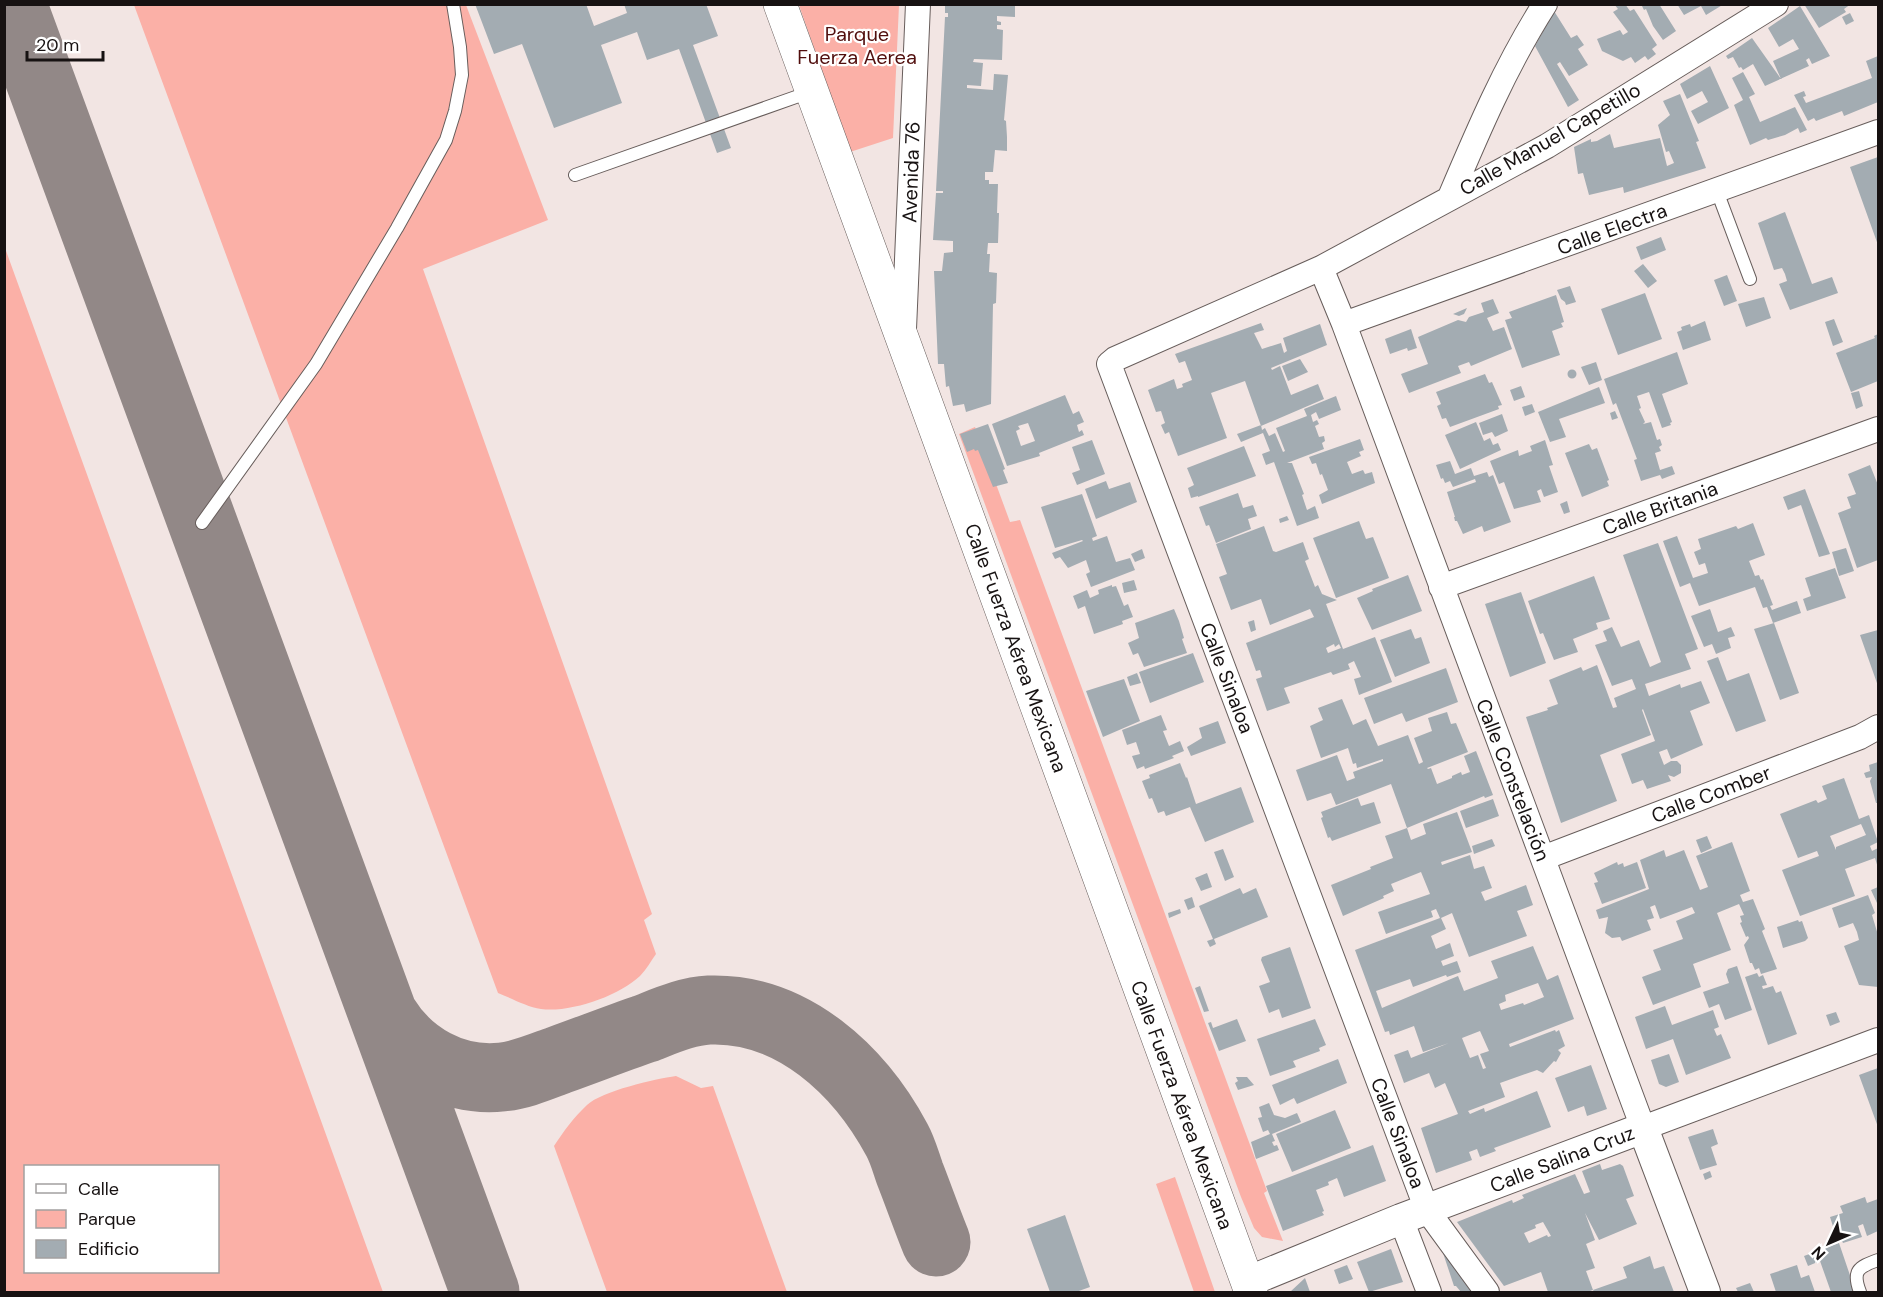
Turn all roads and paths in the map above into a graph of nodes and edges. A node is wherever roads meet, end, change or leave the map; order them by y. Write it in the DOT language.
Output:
graph roads {
  1 [pos="453,4"];
  2 [pos="780,4"];
  3 [pos="918,4"];
  4 [pos="1545,4"];
  5 [pos="1776,4"];
  6 [pos="810,92"];
  7 [pos="1878,132"];
  8 [pos="575,175"];
  9 [pos="1717,191"];
  10 [pos="1450,196"];
  11 [pos="1321,268"];
  12 [pos="1750,279"];
  13 [pos="1344,324"];
  14 [pos="903,339"];
  15 [pos="1878,429"];
  16 [pos="202,523"];
  17 [pos="1441,587"];
  18 [pos="1878,727"];
  19 [pos="1542,858"];
  20 [pos="1878,1040"];
  21 [pos="1643,1128"];
  22 [pos="1414,1214"];
  23 [pos="1878,1260"];
  24 [pos="1249,1288"];
  25 [pos="1429,1293"];
  26 [pos="1487,1293"];
  27 [pos="1705,1293"];
  28 [pos="1860,1293"];
  1 -- 16 [label="lane"];
  2 -- 6 [label="main road, Calle Fuerza Aérea Mexicana"];
  3 -- 14 [label="street, Avenida 76"];
  4 -- 10 [label="street"];
  5 -- 10 [label="street, Calle Manuel Capetillo"];
  6 -- 8 [label="lane"];
  6 -- 14 [label="main road, Calle Fuerza Aérea Mexicana"];
  7 -- 9 [label="street, Calle Electra"];
  9 -- 12 [label="lane"];
  9 -- 13 [label="street, Calle Electra"];
  10 -- 11 [label="street, Calle Manuel Capetillo"];
  11 -- 13 [label="street, Calle Constelación"];
  11 -- 22 [label="street, Calle Sinaloa"];
  13 -- 17 [label="street, Calle Constelación"];
  14 -- 24 [label="main road, Calle Fuerza Aérea Mexicana"];
  15 -- 17 [label="street, Calle Britania"];
  17 -- 19 [label="street, Calle Constelación"];
  18 -- 19 [label="street, Calle Comber"];
  19 -- 21 [label="street, Calle Constelación"];
  20 -- 21 [label="street, Calle Salina Cruz"];
  21 -- 22 [label="street, Calle Salina Cruz"];
  21 -- 27 [label="street, Calle Constelación"];
  22 -- 24 [label="street, Calle Salina Cruz"];
  22 -- 25 [label="street, Calle Sinaloa"];
  22 -- 26 [label="street"];
  23 -- 28 [label="lane"];
}
